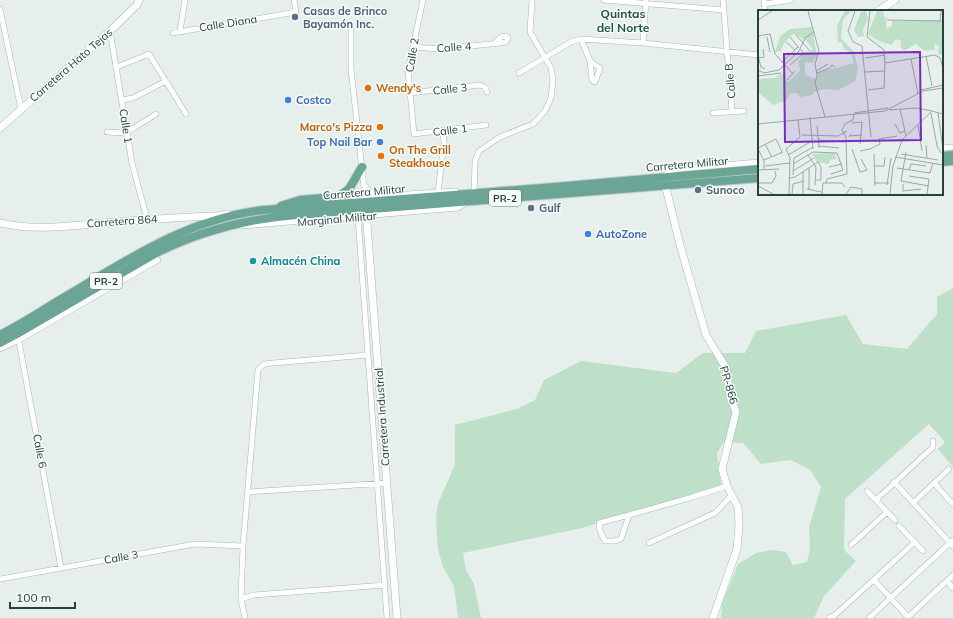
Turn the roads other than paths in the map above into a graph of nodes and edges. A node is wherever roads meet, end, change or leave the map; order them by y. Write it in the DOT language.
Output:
graph roads {
  1 [pos="139,0"];
  2 [pos="185,0"];
  3 [pos="294,0"];
  4 [pos="423,0"];
  5 [pos="532,0"];
  6 [pos="604,0"];
  7 [pos="723,0"];
  8 [pos="791,0"];
  9 [pos="894,0"];
  10 [pos="646,2"];
  11 [pos="764,2"];
  12 [pos="0,9"];
  13 [pos="724,10"];
  14 [pos="879,10"];
  15 [pos="2,29"];
  16 [pos="351,30"];
  17 [pos="110,31"];
  18 [pos="180,31"];
  19 [pos="173,33"];
  20 [pos="581,39"];
  21 [pos="495,43"];
  22 [pos="643,43"];
  23 [pos="413,46"];
  24 [pos="727,51"];
  25 [pos="758,55"];
  26 [pos="545,57"];
  27 [pos="590,61"];
  28 [pos="117,67"];
  29 [pos="519,73"];
  30 [pos="166,81"];
  31 [pos="487,92"];
  32 [pos="410,93"];
  33 [pos="122,100"];
  34 [pos="21,110"];
  35 [pos="744,111"];
  36 [pos="732,112"];
  37 [pos="713,113"];
  38 [pos="156,114"];
  39 [pos="186,114"];
  40 [pos="486,125"];
  41 [pos="0,128"];
  42 [pos="443,131"];
  43 [pos="107,132"];
  44 [pos="127,132"];
  45 [pos="414,134"];
  46 [pos="953,147"];
  47 [pos="943,148"];
  48 [pos="953,155"];
  49 [pos="943,156"];
  50 [pos="953,161"];
  51 [pos="758,162"];
  52 [pos="943,162"];
  53 [pos="362,167"];
  54 [pos="758,169"];
  55 [pos="758,178"];
  56 [pos="664,181"];
  57 [pos="363,184"];
  58 [pos="438,192"];
  59 [pos="383,196"];
  60 [pos="472,197"];
  61 [pos="366,206"];
  62 [pos="274,210"];
  63 [pos="245,213"];
  64 [pos="191,217"];
  65 [pos="358,217"];
  66 [pos="147,219"];
  67 [pos="0,222"];
  68 [pos="216,228"];
  69 [pos="196,231"];
  70 [pos="158,260"];
  71 [pos="138,263"];
  72 [pos="136,272"];
  73 [pos="17,334"];
  74 [pos="0,335"];
  75 [pos="0,343"];
  76 [pos="0,349"];
  77 [pos="368,355"];
  78 [pos="933,441"];
  79 [pos="949,469"];
  80 [pos="894,482"];
  81 [pos="377,483"];
  82 [pos="387,483"];
  83 [pos="934,483"];
  84 [pos="727,486"];
  85 [pos="867,491"];
  86 [pos="248,492"];
  87 [pos="731,496"];
  88 [pos="876,500"];
  89 [pos="913,503"];
  90 [pos="953,504"];
  91 [pos="887,512"];
  92 [pos="629,515"];
  93 [pos="895,520"];
  94 [pos="899,526"];
  95 [pos="914,542"];
  96 [pos="649,543"];
  97 [pos="952,543"];
  98 [pos="851,545"];
  99 [pos="243,546"];
  100 [pos="923,551"];
  101 [pos="61,568"];
  102 [pos="953,575"];
  103 [pos="0,579"];
  104 [pos="874,580"];
  105 [pos="947,581"];
  106 [pos="385,585"];
  107 [pos="953,588"];
  108 [pos="890,598"];
  109 [pos="242,599"];
  110 [pos="908,617"];
  111 [pos="245,618"];
  112 [pos="387,618"];
  113 [pos="397,618"];
  114 [pos="713,618"];
  115 [pos="829,618"];
  116 [pos="869,618"];
  1 -- 17 [label="street, Carretera Hato Tejas"];
  2 -- 18 [label="street, Calle Diana"];
  3 -- 18 [label="street, Calle Diana"];
  4 -- 23 [label="street, Calle 2"];
  5 -- 26 [label="street"];
  6 -- 10 [label="street"];
  7 -- 13 [label="street, Calle B"];
  8 -- 11 [label="street"];
  9 -- 14 [label="street"];
  10 -- 13 [label="street"];
  10 -- 22 [label="street"];
  12 -- 15 [label="street"];
  13 -- 24 [label="street, Calle B"];
  15 -- 34 [label="street"];
  16 -- 53 [label="street"];
  17 -- 28 [label="street, Calle 1"];
  17 -- 34 [label="street, Carretera Hato Tejas"];
  18 -- 19 [label="street"];
  20 -- 22 [label="street"];
  20 -- 26 [label="street"];
  20 -- 27 [label="street"];
  21 -- 23 [label="street, Calle 4"];
  22 -- 24 [label="street"];
  23 -- 32 [label="street, Calle 2"];
  24 -- 25 [label="street"];
  24 -- 36 [label="street, Calle B"];
  26 -- 29 [label="street"];
  26 -- 60 [label="street"];
  28 -- 30 [label="street"];
  28 -- 33 [label="street, Calle 1"];
  30 -- 33 [label="street"];
  30 -- 39 [label="street"];
  31 -- 32 [label="street, Calle 3"];
  32 -- 45 [label="street, Calle 2"];
  33 -- 44 [label="street, Calle 1"];
  34 -- 41 [label="street, Carretera Hato Tejas"];
  35 -- 36 [label="street"];
  36 -- 37 [label="street"];
  38 -- 44 [label="street"];
  40 -- 42 [label="street, Calle 1"];
  42 -- 45 [label="street, Calle 1"];
  42 -- 58 [label="street"];
  43 -- 44 [label="street"];
  44 -- 66 [label="street, Calle 1"];
  46 -- 47 [label="street"];
  48 -- 49 [label="main road"];
  50 -- 52 [label="main road"];
  51 -- 56 [label="street"];
  53 -- 57 [label="street"];
  53 -- 62 [label="main road"];
  54 -- 56 [label="main road, Carretera Militar / PR-2"];
  55 -- 56 [label="main road, Carretera Militar / PR-2"];
  56 -- 60 [label="main road, Carretera Militar / PR-2"];
  56 -- 84 [label="street, PR-866 / PR-866"];
  57 -- 59 [label="street"];
  57 -- 61 [label="street"];
  58 -- 59 [label="street, Marginal Militar"];
  58 -- 60 [label="street, Marginal Militar"];
  59 -- 61 [label="street, Marginal Militar"];
  60 -- 61 [label="main road, Carretera Militar / PR-2"];
  60 -- 61 [label="street, Marginal Militar"];
  61 -- 62 [label="main road, Carretera Militar / PR-2"];
  61 -- 65 [label="street, Marginal Militar"];
  61 -- 68 [label="main road, Carretera Militar / PR-2"];
  61 -- 82 [label="street, Carretera Industrial"];
  62 -- 63 [label="main road, Carretera Militar / PR-2"];
  63 -- 64 [label="street, Carretera 864"];
  63 -- 69 [label="main road, Carretera Militar / PR-2"];
  64 -- 66 [label="street, Carretera 864"];
  64 -- 69 [label="street"];
  65 -- 68 [label="street, Marginal Militar"];
  65 -- 77 [label="street"];
  66 -- 67 [label="street, Carretera 864"];
  68 -- 69 [label="main road, Carretera Militar / PR-2"];
  69 -- 71 [label="main road, Carretera Militar / PR-2"];
  69 -- 73 [label="main road, Carretera Militar / PR-2"];
  70 -- 72 [label="street"];
  71 -- 72 [label="street"];
  71 -- 73 [label="main road, Carretera Militar / PR-2"];
  72 -- 73 [label="street"];
  73 -- 74 [label="main road, Carretera Militar / PR-2"];
  73 -- 75 [label="main road, Carretera Militar / PR-2"];
  73 -- 76 [label="street"];
  73 -- 101 [label="street, Calle 6"];
  77 -- 81 [label="street"];
  77 -- 86 [label="street"];
  78 -- 80 [label="street"];
  79 -- 83 [label="street"];
  80 -- 88 [label="street"];
  80 -- 89 [label="street"];
  81 -- 82 [label="street"];
  81 -- 86 [label="street"];
  81 -- 106 [label="street"];
  82 -- 113 [label="street, Carretera Industrial"];
  83 -- 89 [label="street"];
  83 -- 90 [label="street"];
  84 -- 87 [label="street, PR-866 / PR-866"];
  84 -- 92 [label="street"];
  85 -- 88 [label="street"];
  86 -- 99 [label="street"];
  87 -- 96 [label="street"];
  87 -- 114 [label="street, PR-866 / PR-866"];
  88 -- 91 [label="street"];
  89 -- 97 [label="street"];
  91 -- 93 [label="street"];
  91 -- 98 [label="street"];
  92 -- 92 [label="street"];
  94 -- 95 [label="street"];
  95 -- 100 [label="street"];
  95 -- 104 [label="street"];
  97 -- 108 [label="street"];
  99 -- 101 [label="street, Calle 3"];
  99 -- 109 [label="street"];
  101 -- 103 [label="street, Calle 3"];
  102 -- 105 [label="street"];
  104 -- 108 [label="street"];
  104 -- 115 [label="street"];
  105 -- 107 [label="street"];
  105 -- 110 [label="street"];
  106 -- 109 [label="street"];
  106 -- 112 [label="street"];
  108 -- 110 [label="street"];
  108 -- 116 [label="street"];
  109 -- 111 [label="street"];
}
